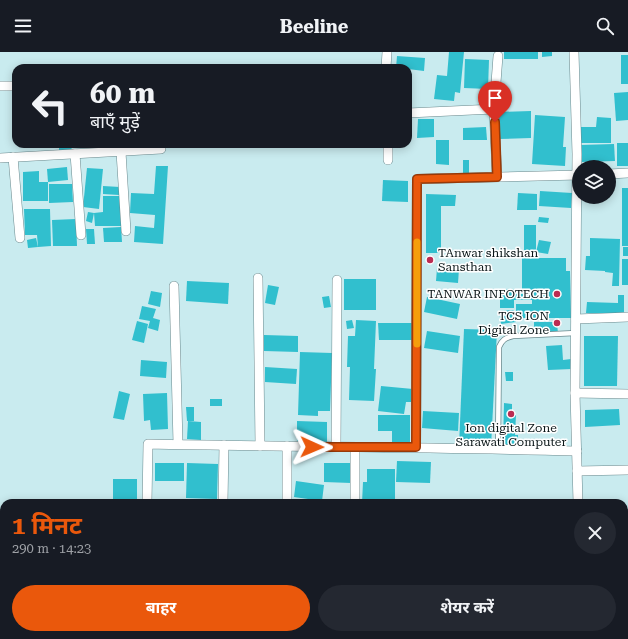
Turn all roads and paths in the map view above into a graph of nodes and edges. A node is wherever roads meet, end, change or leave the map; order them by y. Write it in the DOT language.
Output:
graph roads {
  1 [pos="387,52"];
  2 [pos="574,52"];
  3 [pos="498,56"];
  4 [pos="386,64"];
  5 [pos="0,86"];
  6 [pos="12,86"];
  7 [pos="494,109"];
  8 [pos="412,114"];
  9 [pos="388,148"];
  10 [pos="161,149"];
  11 [pos="121,152"];
  12 [pos="75,154"];
  13 [pos="14,157"];
  14 [pos="0,158"];
  15 [pos="388,160"];
  16 [pos="578,160"];
  17 [pos="628,173"];
  18 [pos="616,174"];
  19 [pos="572,175"];
  20 [pos="497,177"];
  21 [pos="578,204"];
  22 [pos="126,231"];
  23 [pos="81,235"];
  24 [pos="20,238"];
  25 [pos="258,278"];
  26 [pos="337,280"];
  27 [pos="174,286"];
  28 [pos="628,317"];
  29 [pos="576,319"];
  30 [pos="576,333"];
  31 [pos="575,393"];
  32 [pos="628,394"];
  33 [pos="178,444"];
  34 [pos="224,445"];
  35 [pos="260,446"];
  36 [pos="287,446"];
  37 [pos="336,447"];
  38 [pos="355,447"];
  39 [pos="416,447"];
  40 [pos="498,449"];
  41 [pos="577,451"];
  42 [pos="628,470"];
  43 [pos="577,471"];
  44 [pos="147,499"];
  45 [pos="223,499"];
  46 [pos="288,499"];
  47 [pos="355,499"];
  48 [pos="578,499"];
  1 -- 4 [label="street"];
  2 -- 16 [label="street"];
  3 -- 7 [label="street"];
  5 -- 6 [label="street"];
  7 -- 8 [label="street"];
  7 -- 20 [label="street"];
  9 -- 15 [label="street"];
  10 -- 11 [label="street"];
  11 -- 12 [label="street"];
  11 -- 22 [label="street"];
  12 -- 13 [label="street"];
  12 -- 23 [label="street"];
  13 -- 14 [label="street"];
  13 -- 24 [label="street"];
  17 -- 18 [label="street"];
  19 -- 20 [label="street"];
  20 -- 39 [label="street"];
  21 -- 29 [label="street"];
  25 -- 35 [label="street"];
  26 -- 37 [label="street"];
  27 -- 33 [label="street"];
  28 -- 29 [label="street"];
  29 -- 30 [label="street"];
  30 -- 31 [label="street"];
  30 -- 40 [label="lane"];
  31 -- 32 [label="street"];
  31 -- 41 [label="street"];
  33 -- 34 [label="street"];
  33 -- 44 [label="street"];
  34 -- 35 [label="street"];
  34 -- 45 [label="street"];
  35 -- 36 [label="street"];
  36 -- 37 [label="street"];
  36 -- 46 [label="street"];
  37 -- 38 [label="street"];
  38 -- 39 [label="street"];
  38 -- 47 [label="street"];
  39 -- 40 [label="street"];
  40 -- 41 [label="street"];
  41 -- 43 [label="street"];
  42 -- 43 [label="street"];
  43 -- 48 [label="street"];
}
